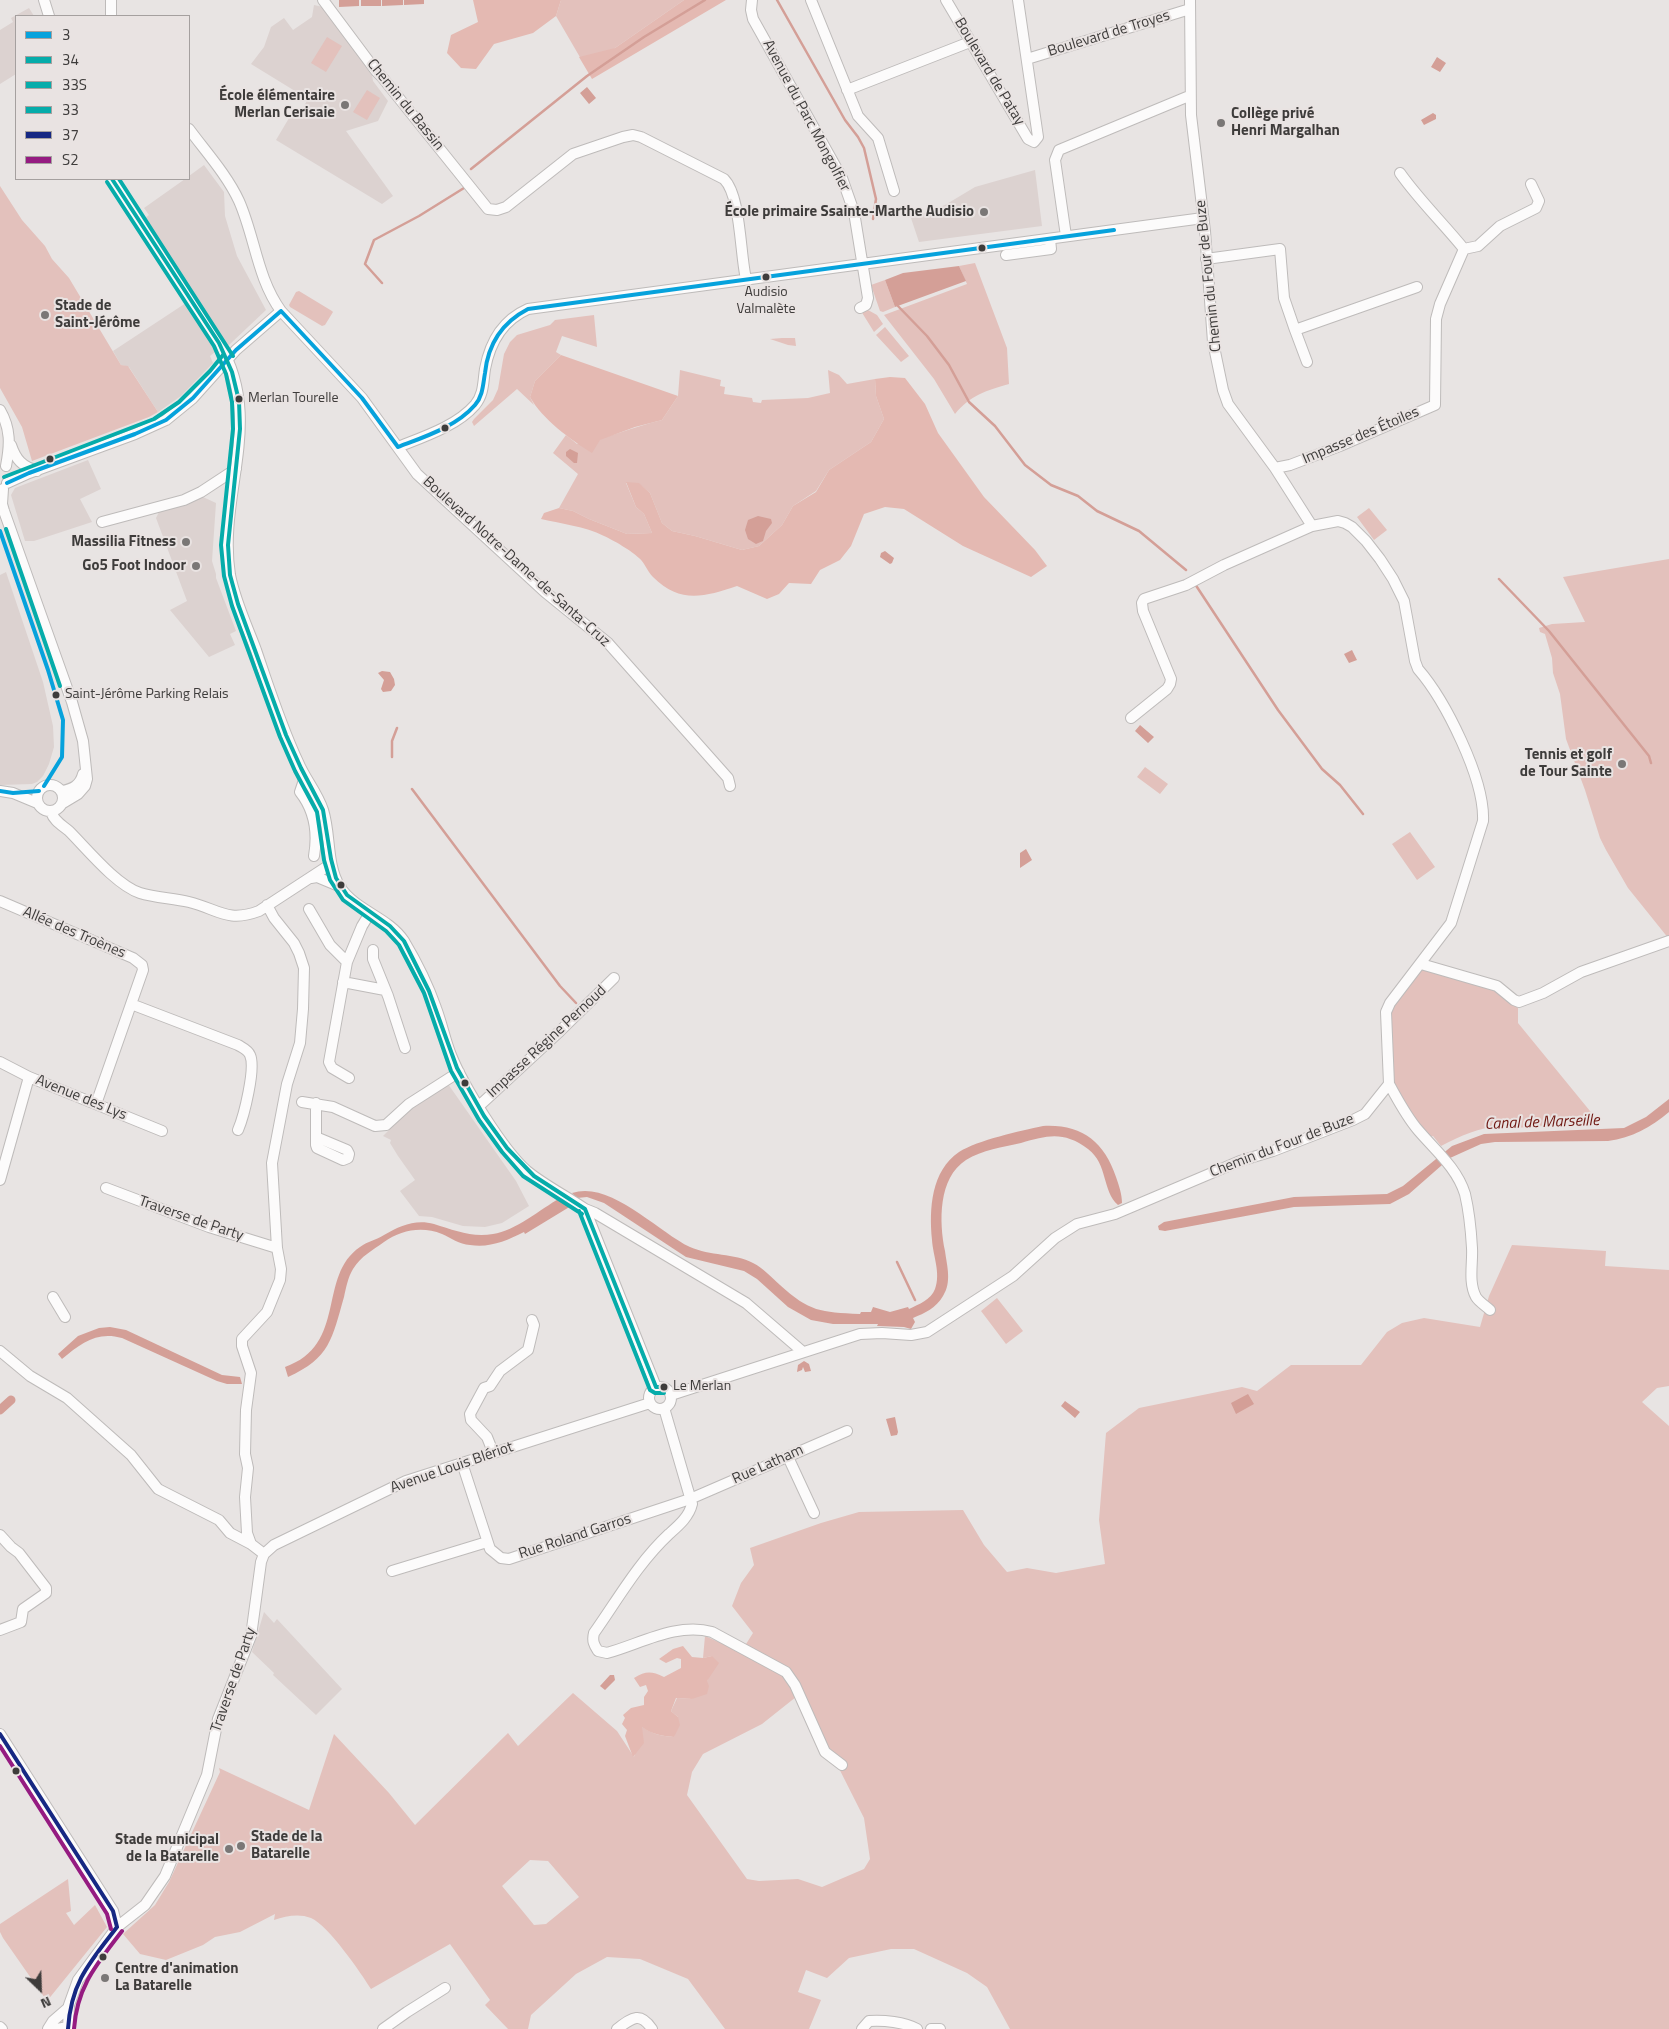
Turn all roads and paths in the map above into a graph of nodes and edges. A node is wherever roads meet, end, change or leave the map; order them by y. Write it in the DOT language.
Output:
graph roads {
  1 [pos="44,0"];
  2 [pos="111,0"];
  3 [pos="323,0"];
  4 [pos="752,0"];
  5 [pos="811,0"];
  6 [pos="946,0"];
  7 [pos="1018,0"];
  8 [pos="1190,4"];
  9 [pos="49,15"];
  10 [pos="111,15"];
  11 [pos="970,42"];
  12 [pos="1027,59"];
  13 [pos="847,90"];
  14 [pos="1189,96"];
  15 [pos="190,130"];
  16 [pos="1400,173"];
  17 [pos="113,180"];
  18 [pos="1530,184"];
  19 [pos="894,191"];
  20 [pos="1203,218"];
  21 [pos="1066,236"];
  22 [pos="1050,239"];
  23 [pos="1464,249"];
  24 [pos="1006,255"];
  25 [pos="1206,259"];
  26 [pos="862,263"];
  27 [pos="746,279"];
  28 [pos="1417,287"];
  29 [pos="860,308"];
  30 [pos="280,311"];
  31 [pos="1295,330"];
  32 [pos="228,359"];
  33 [pos="1307,362"];
  34 [pos="0,410"];
  35 [pos="10,444"];
  36 [pos="398,447"];
  37 [pos="0,454"];
  38 [pos="5,466"];
  39 [pos="1275,468"];
  40 [pos="236,469"];
  41 [pos="33,472"];
  42 [pos="3,487"];
  43 [pos="1,504"];
  44 [pos="102,522"];
  45 [pos="1312,526"];
  46 [pos="1131,718"];
  47 [pos="85,766"];
  48 [pos="306,777"];
  49 [pos="730,786"];
  50 [pos="39,791"];
  51 [pos="62,791"];
  52 [pos="0,792"];
  53 [pos="13,793"];
  54 [pos="37,803"];
  55 [pos="63,803"];
  56 [pos="51,812"];
  57 [pos="314,856"];
  58 [pos="331,864"];
  59 [pos="311,878"];
  60 [pos="341,887"];
  61 [pos="0,901"];
  62 [pos="263,908"];
  63 [pos="308,910"];
  64 [pos="370,914"];
  65 [pos="1669,941"];
  66 [pos="373,950"];
  67 [pos="346,962"];
  68 [pos="1421,964"];
  69 [pos="614,978"];
  70 [pos="343,982"];
  71 [pos="385,990"];
  72 [pos="131,1004"];
  73 [pos="406,1048"];
  74 [pos="0,1062"];
  75 [pos="459,1072"];
  76 [pos="29,1077"];
  77 [pos="348,1078"];
  78 [pos="1389,1084"];
  79 [pos="302,1102"];
  80 [pos="316,1103"];
  81 [pos="96,1104"];
  82 [pos="479,1106"];
  83 [pos="238,1130"];
  84 [pos="162,1131"];
  85 [pos="316,1137"];
  86 [pos="0,1180"];
  87 [pos="106,1188"];
  88 [pos="581,1207"];
  89 [pos="277,1248"];
  90 [pos="53,1297"];
  91 [pos="1490,1310"];
  92 [pos="66,1317"];
  93 [pos="532,1320"];
  94 [pos="0,1351"];
  95 [pos="803,1352"];
  96 [pos="656,1387"];
  97 [pos="674,1394"];
  98 [pos="650,1403"];
  99 [pos="664,1408"];
  100 [pos="847,1431"];
  101 [pos="493,1452"];
  102 [pos="788,1456"];
  103 [pos="462,1463"];
  104 [pos="690,1499"];
  105 [pos="814,1513"];
  106 [pos="0,1535"];
  107 [pos="487,1542"];
  108 [pos="251,1544"];
  109 [pos="264,1554"];
  110 [pos="392,1571"];
  111 [pos="0,1630"];
  112 [pos="0,1734"];
  113 [pos="842,1765"];
  114 [pos="117,1927"];
  115 [pos="445,1988"];
  116 [pos="68,2008"];
  117 [pos="64,2028"];
  118 [pos="48,2029"];
  119 [pos="383,2029"];
  120 [pos="617,2029"];
  121 [pos="652,2029"];
  122 [pos="862,2029"];
  123 [pos="917,2029"];
  124 [pos="931,2029"];
  125 [pos="940,2029"];
  1 -- 9 [label="street"];
  2 -- 10 [label="street"];
  3 -- 27 [label="street, Chemin du Bassin"];
  4 -- 26 [label="street, Avenue du Parc Mongolfier"];
  5 -- 13 [label="street"];
  6 -- 11 [label="street, Boulevard de Patay"];
  7 -- 12 [label="street"];
  8 -- 12 [label="street, Boulevard de Troyes"];
  8 -- 14 [label="street, Chemin du Four de Buze"];
  11 -- 12 [label="street, Boulevard de Patay"];
  11 -- 13 [label="street"];
  13 -- 19 [label="street"];
  14 -- 20 [label="street, Chemin du Four de Buze"];
  14 -- 21 [label="street"];
  15 -- 30 [label="street, Boulevard Notre-Dame-de-Santa-Cruz"];
  16 -- 23 [label="street"];
  17 -- 32 [label="street"];
  18 -- 23 [label="street"];
  20 -- 21 [label="street"];
  20 -- 25 [label="street, Chemin du Four de Buze"];
  21 -- 22 [label="street"];
  22 -- 24 [label="street"];
  22 -- 26 [label="street"];
  23 -- 39 [label="street, Impasse des Étoiles"];
  25 -- 31 [label="street"];
  25 -- 39 [label="street, Chemin du Four de Buze"];
  26 -- 27 [label="street"];
  26 -- 29 [label="street, Avenue du Parc Mongolfier"];
  27 -- 36 [label="street"];
  28 -- 31 [label="street"];
  30 -- 32 [label="street"];
  30 -- 36 [label="street, Boulevard Notre-Dame-de-Santa-Cruz"];
  31 -- 33 [label="street"];
  32 -- 40 [label="street"];
  32 -- 41 [label="street"];
  34 -- 35 [label="street"];
  35 -- 37 [label="street"];
  35 -- 38 [label="street"];
  35 -- 41 [label="street"];
  36 -- 49 [label="street, Boulevard Notre-Dame-de-Santa-Cruz"];
  38 -- 41 [label="street"];
  38 -- 42 [label="street"];
  39 -- 45 [label="street, Chemin du Four de Buze"];
  40 -- 44 [label="street"];
  40 -- 48 [label="street"];
  41 -- 42 [label="street"];
  42 -- 43 [label="street"];
  43 -- 47 [label="street"];
  45 -- 46 [label="street"];
  45 -- 68 [label="street"];
  47 -- 51 [label="street"];
  47 -- 55 [label="street"];
  48 -- 57 [label="street"];
  48 -- 58 [label="street"];
  50 -- 51 [label="street"];
  50 -- 53 [label="street"];
  50 -- 54 [label="street"];
  51 -- 55 [label="street"];
  52 -- 53 [label="street"];
  53 -- 54 [label="street"];
  54 -- 56 [label="street"];
  55 -- 56 [label="street"];
  56 -- 62 [label="street"];
  58 -- 59 [label="street"];
  58 -- 60 [label="street"];
  59 -- 60 [label="street"];
  59 -- 62 [label="street"];
  60 -- 64 [label="street"];
  61 -- 72 [label="street, Allée des Troènes"];
  62 -- 89 [label="street"];
  63 -- 67 [label="street"];
  64 -- 67 [label="street"];
  64 -- 75 [label="street"];
  65 -- 68 [label="street"];
  66 -- 71 [label="street"];
  67 -- 70 [label="street"];
  68 -- 78 [label="street"];
  69 -- 82 [label="street, Impasse Régine Pernoud"];
  70 -- 71 [label="street"];
  70 -- 77 [label="street"];
  71 -- 73 [label="street"];
  72 -- 81 [label="street"];
  72 -- 83 [label="street"];
  74 -- 76 [label="street, Avenue des Lys"];
  75 -- 80 [label="street"];
  75 -- 82 [label="street"];
  76 -- 81 [label="street, Avenue des Lys"];
  76 -- 86 [label="street"];
  78 -- 91 [label="street"];
  78 -- 95 [label="street, Chemin du Four de Buze"];
  79 -- 80 [label="street"];
  80 -- 85 [label="street"];
  81 -- 84 [label="street, Avenue des Lys"];
  82 -- 88 [label="street"];
  87 -- 89 [label="street, Traverse de Party"];
  88 -- 95 [label="street"];
  88 -- 96 [label="street"];
  89 -- 108 [label="street"];
  90 -- 92 [label="street"];
  93 -- 101 [label="street"];
  94 -- 108 [label="street"];
  95 -- 97 [label="street"];
  96 -- 97 [label="street"];
  96 -- 98 [label="street"];
  97 -- 99 [label="street"];
  98 -- 99 [label="street"];
  98 -- 101 [label="street, Avenue Louis Blériot"];
  99 -- 104 [label="street"];
  100 -- 102 [label="street, Rue Latham"];
  101 -- 103 [label="street, Avenue Louis Blériot"];
  102 -- 104 [label="street, Rue Latham"];
  102 -- 105 [label="street"];
  103 -- 107 [label="street, Rue Roland Garros"];
  103 -- 109 [label="street, Avenue Louis Blériot"];
  104 -- 107 [label="street, Rue Roland Garros"];
  104 -- 113 [label="street"];
  106 -- 111 [label="street"];
  107 -- 110 [label="street"];
  108 -- 109 [label="street"];
  109 -- 114 [label="street, Traverse de Party"];
  112 -- 114 [label="street"];
  114 -- 116 [label="street, Traverse de Party"];
  115 -- 119 [label="street"];
  116 -- 117 [label="street"];
  116 -- 118 [label="street"];
  120 -- 121 [label="street"];
  122 -- 123 [label="street"];
  124 -- 125 [label="street"];
}
